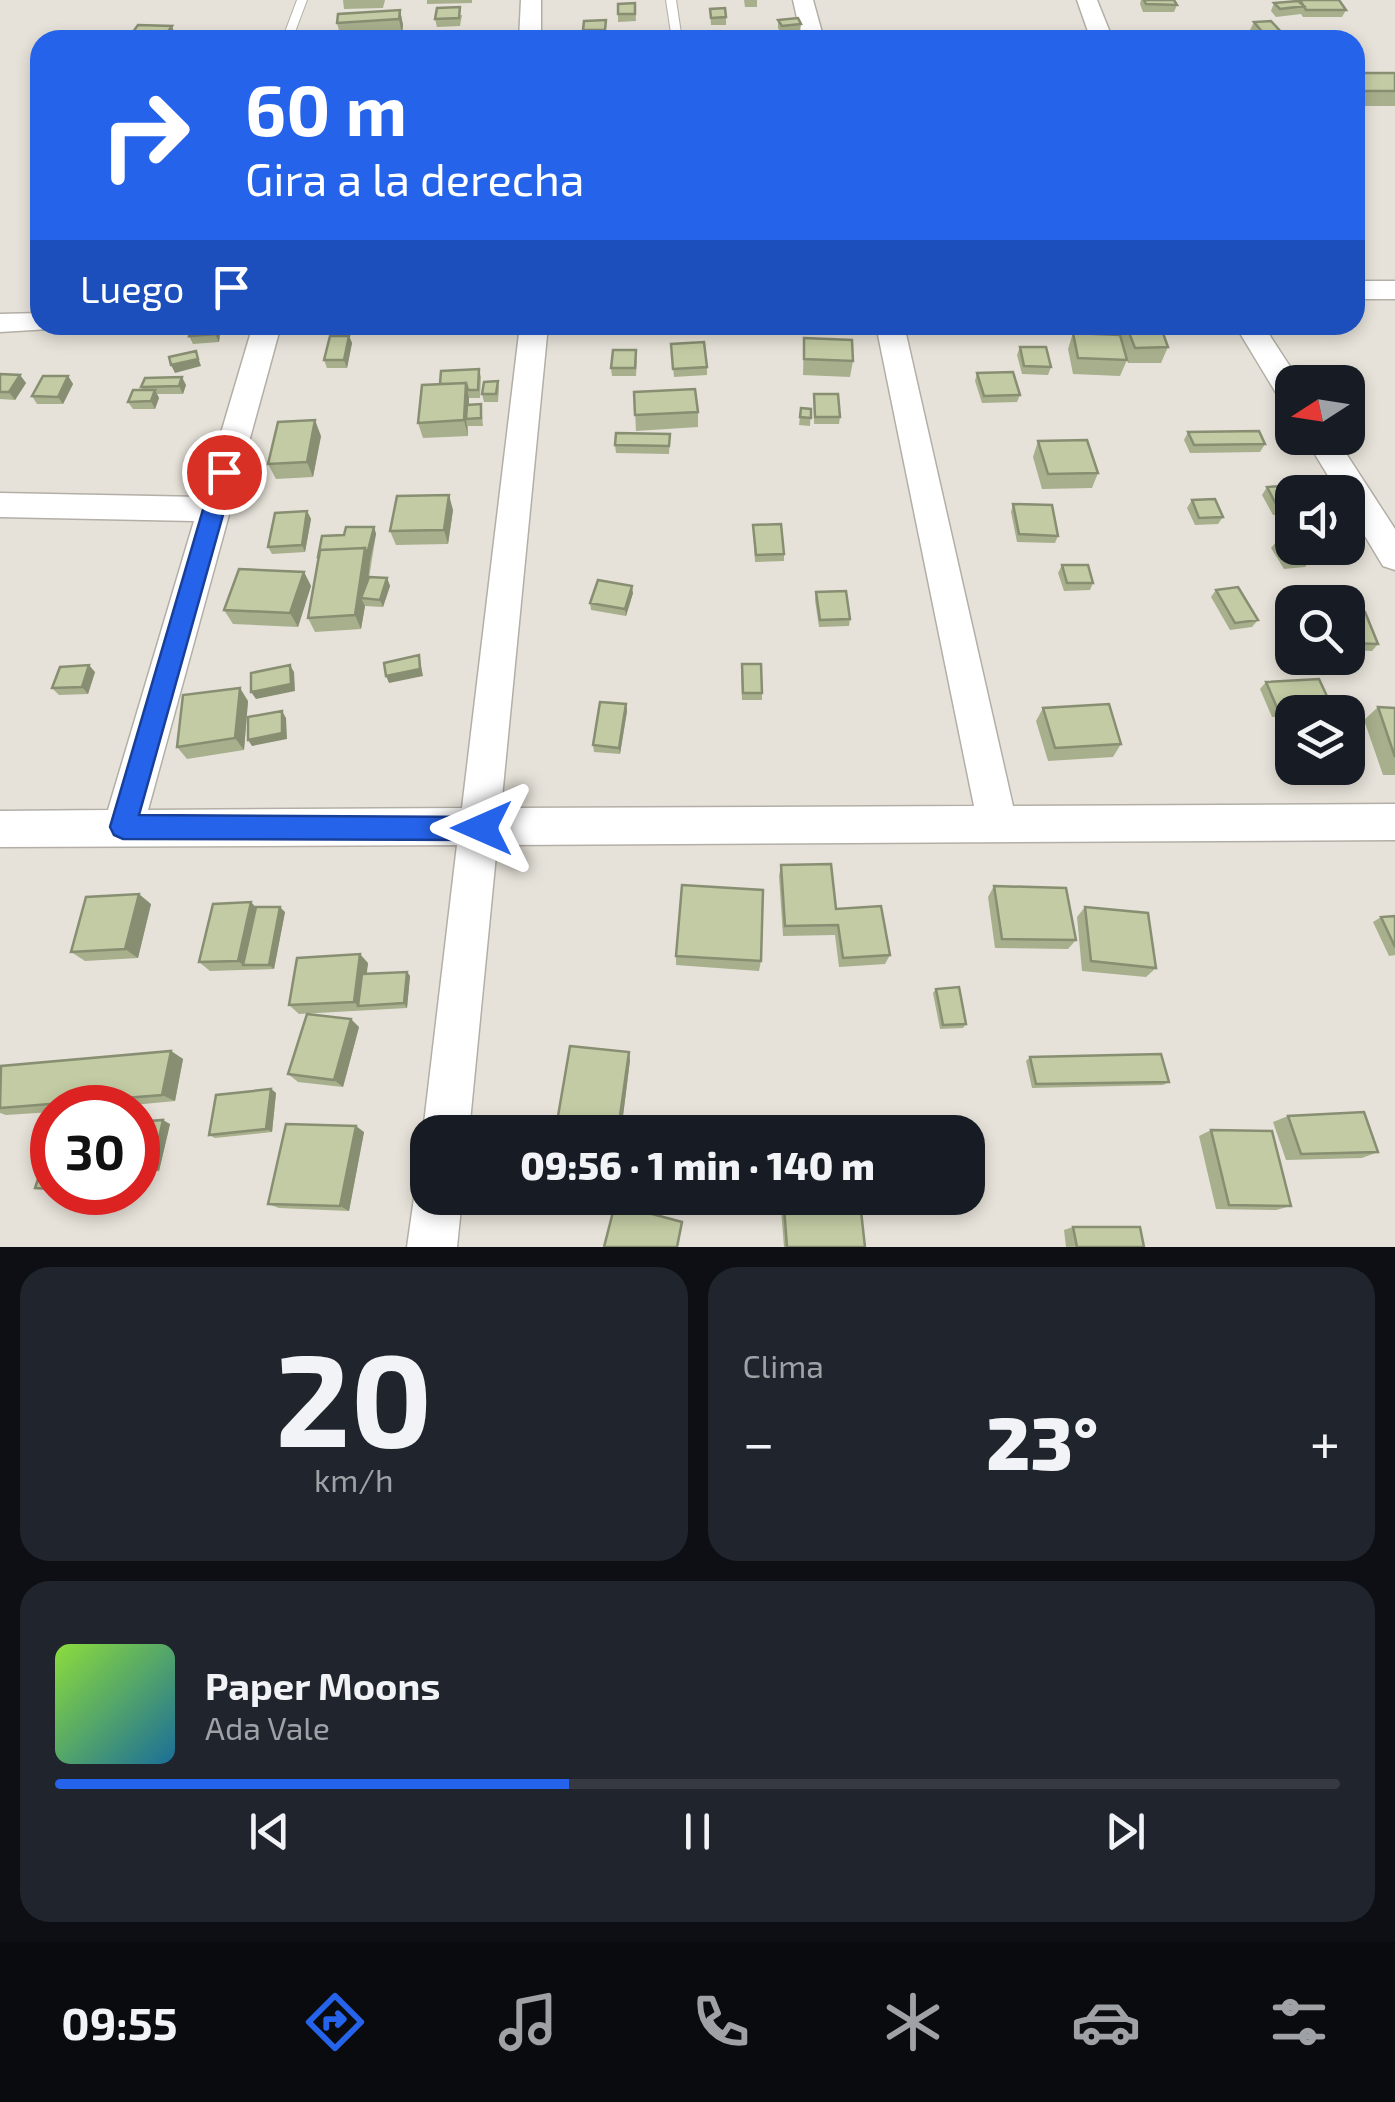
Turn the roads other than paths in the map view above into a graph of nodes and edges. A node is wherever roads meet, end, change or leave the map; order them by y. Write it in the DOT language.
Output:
graph roads {
  1 [pos="302,0"];
  2 [pos="531,0"];
  3 [pos="671,0"];
  4 [pos="803,0"];
  5 [pos="1086,0"];
  6 [pos="290,30"];
  7 [pos="530,30"];
  8 [pos="676,30"];
  9 [pos="810,30"];
  10 [pos="1098,30"];
  11 [pos="1365,290"];
  12 [pos="1395,290"];
  13 [pos="30,322"];
  14 [pos="0,323"];
  15 [pos="264,335"];
  16 [pos="533,335"];
  17 [pos="892,335"];
  18 [pos="1255,335"];
  19 [pos="1275,367"];
  20 [pos="1331,455"];
  21 [pos="0,505"];
  22 [pos="214,509"];
  23 [pos="1395,557"];
  24 [pos="1395,822"];
  25 [pos="998,826"];
  26 [pos="123,827"];
  27 [pos="0,828"];
  28 [pos="482,828"];
  29 [pos="448,1115"];
  30 [pos="436,1215"];
  31 [pos="432,1247"];
  1 -- 6 [label="lane"];
  2 -- 7 [label="street"];
  3 -- 8 [label="lane"];
  4 -- 9 [label="street"];
  5 -- 10 [label="street"];
  11 -- 12 [label="street"];
  13 -- 14 [label="street"];
  15 -- 22 [label="street"];
  16 -- 28 [label="street"];
  17 -- 25 [label="street"];
  18 -- 19 [label="street"];
  20 -- 23 [label="street"];
  21 -- 22 [label="street"];
  22 -- 26 [label="street"];
  24 -- 25 [label="street"];
  25 -- 28 [label="street"];
  26 -- 27 [label="street"];
  26 -- 28 [label="street"];
  28 -- 29 [label="street"];
  30 -- 31 [label="street"];
}
